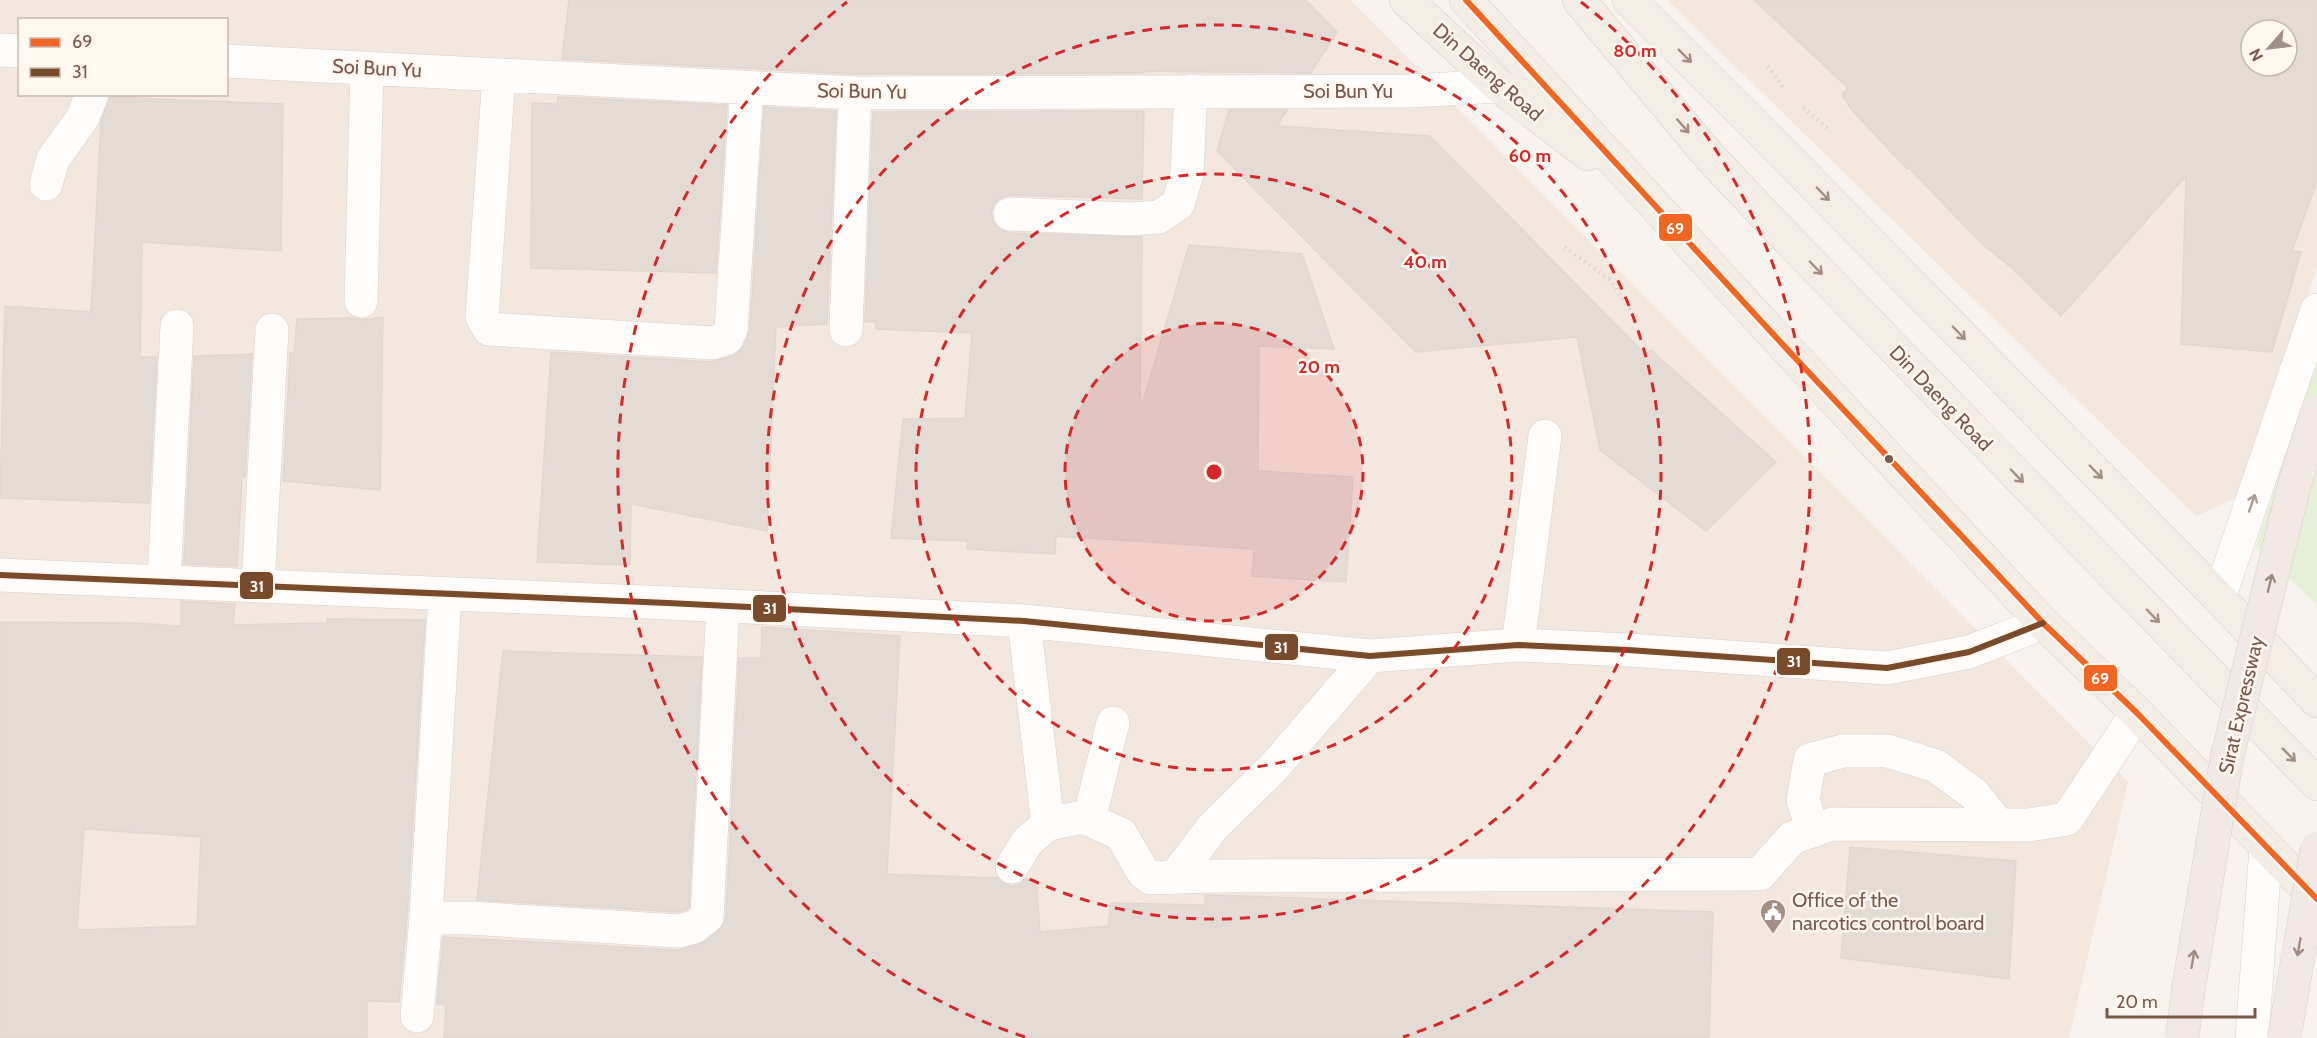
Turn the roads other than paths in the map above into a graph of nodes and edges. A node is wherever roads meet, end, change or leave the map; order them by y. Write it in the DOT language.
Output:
graph roads {
  1 [pos="1406,0"];
  2 [pos="1466,0"];
  3 [pos="1579,0"];
  4 [pos="1629,0"];
  5 [pos="0,50"];
  6 [pos="18,51"];
  7 [pos="228,61"];
  8 [pos="367,68"];
  9 [pos="499,75"];
  10 [pos="1499,86"];
  11 [pos="747,87"];
  12 [pos="1191,91"];
  13 [pos="855,93"];
  14 [pos="91,96"];
  15 [pos="46,184"];
  16 [pos="1659,207"];
  17 [pos="1010,214"];
  18 [pos="361,301"];
  19 [pos="2317,310"];
  20 [pos="177,326"];
  21 [pos="272,330"];
  22 [pos="846,330"];
  23 [pos="2317,413"];
  24 [pos="1545,436"];
  25 [pos="0,575"];
  26 [pos="164,582"];
  27 [pos="258,586"];
  28 [pos="445,594"];
  29 [pos="2219,598"];
  30 [pos="723,606"];
  31 [pos="1024,621"];
  32 [pos="2043,623"];
  33 [pos="1518,645"];
  34 [pos="1370,656"];
  35 [pos="2315,689"];
  36 [pos="2137,713"];
  37 [pos="1113,723"];
  38 [pos="2317,784"];
  39 [pos="1089,820"];
  40 [pos="1048,824"];
  41 [pos="1999,825"];
  42 [pos="1814,831"];
  43 [pos="2266,848"];
  44 [pos="2317,848"];
  45 [pos="1012,867"];
  46 [pos="1174,878"];
  47 [pos="2317,899"];
  48 [pos="426,918"];
  49 [pos="417,1016"];
  50 [pos="2182,1038"];
  51 [pos="2252,1038"];
  52 [pos="2283,1038"];
  1 -- 10 [label="main road, Din Daeng Road"];
  2 -- 16 [label="main road, Din Daeng Road"];
  3 -- 38 [label="main road, Din Daeng Road, one-way"];
  4 -- 29 [label="main road, one-way"];
  5 -- 6 [label="street"];
  7 -- 8 [label="street, Soi Bun Yu"];
  8 -- 9 [label="street, Soi Bun Yu"];
  8 -- 18 [label="street"];
  9 -- 11 [label="street, Soi Bun Yu"];
  9 -- 11 [label="street"];
  10 -- 12 [label="street, Soi Bun Yu"];
  10 -- 16 [label="main road, Din Daeng Road"];
  11 -- 13 [label="street, Soi Bun Yu"];
  12 -- 13 [label="street, Soi Bun Yu"];
  12 -- 17 [label="street"];
  13 -- 22 [label="street"];
  14 -- 15 [label="street"];
  16 -- 32 [label="main road, Din Daeng Road"];
  29 -- 19 [label="street, one-way"];
  20 -- 26 [label="street"];
  21 -- 27 [label="street"];
  50 -- 23 [label="highway, Sirat Expressway, one-way, bridge"];
  24 -- 33 [label="street"];
  25 -- 26 [label="street"];
  26 -- 27 [label="street"];
  27 -- 28 [label="street"];
  28 -- 30 [label="street"];
  28 -- 48 [label="street"];
  29 -- 35 [label="main road"];
  30 -- 31 [label="street"];
  30 -- 48 [label="street"];
  31 -- 34 [label="street"];
  31 -- 40 [label="street"];
  32 -- 33 [label="street"];
  32 -- 36 [label="main road, Din Daeng Road"];
  33 -- 34 [label="street"];
  34 -- 46 [label="street"];
  36 -- 41 [label="street"];
  36 -- 43 [label="main road, Din Daeng Road"];
  37 -- 39 [label="street"];
  39 -- 40 [label="street"];
  39 -- 46 [label="street"];
  40 -- 45 [label="street"];
  41 -- 42 [label="street"];
  41 -- 42 [label="street"];
  42 -- 46 [label="street"];
  43 -- 47 [label="main road, Din Daeng Road"];
  43 -- 51 [label="street"];
  44 -- 52 [label="highway, one-way, bridge"];
  48 -- 49 [label="street"];
}
